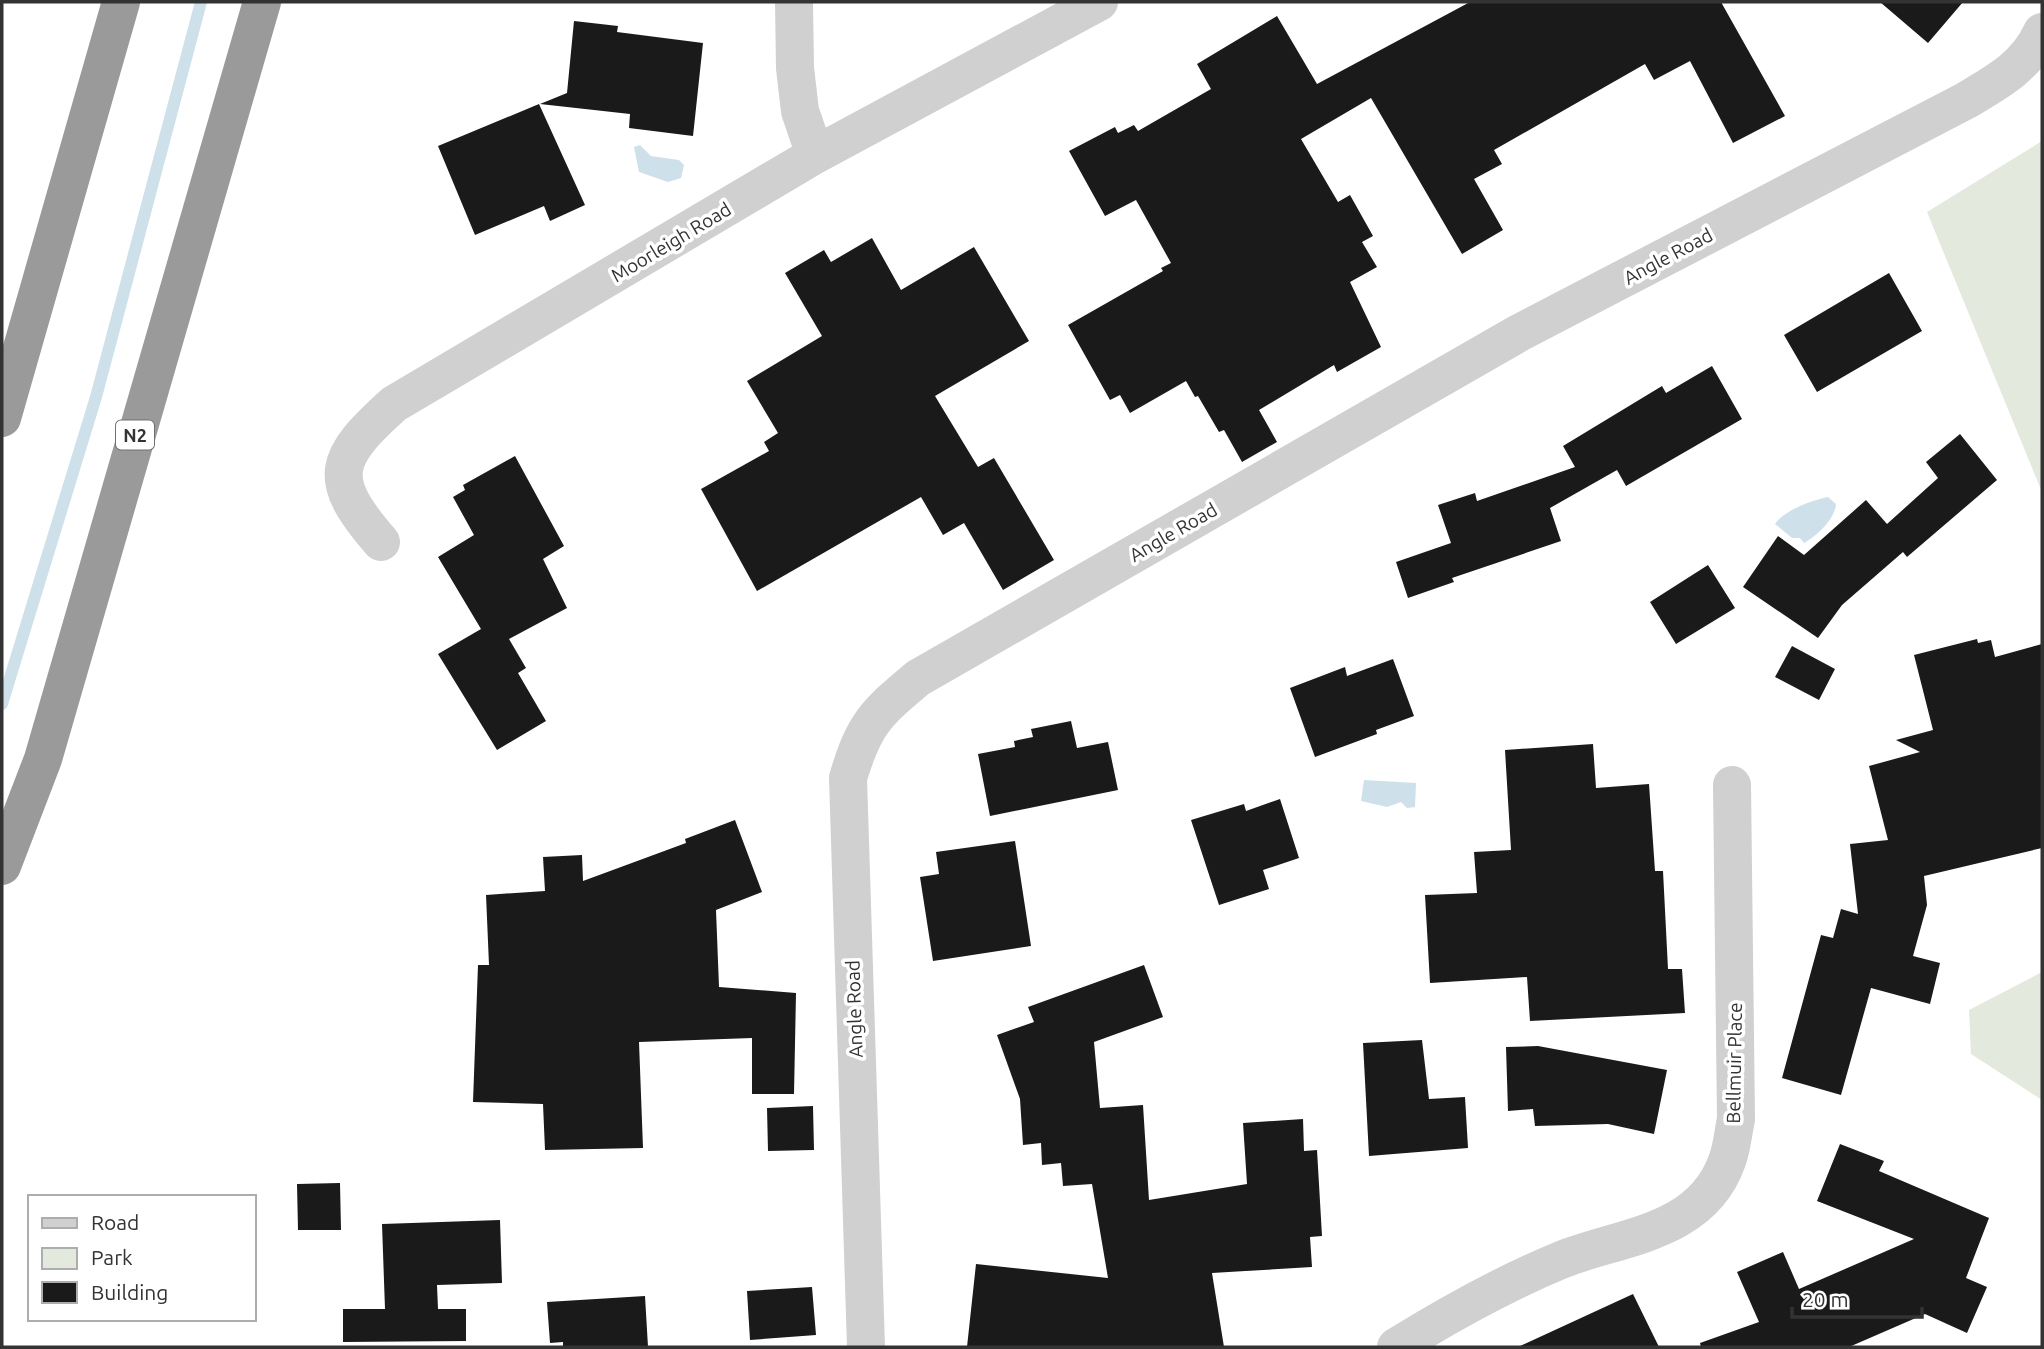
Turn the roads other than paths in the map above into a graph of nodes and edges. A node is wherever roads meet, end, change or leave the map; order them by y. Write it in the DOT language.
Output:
graph roads {
  1 [pos="121,2"];
  2 [pos="262,2"];
  3 [pos="794,2"];
  4 [pos="1099,2"];
  5 [pos="2038,41"];
  6 [pos="815,155"];
  7 [pos="2,418"];
  8 [pos="381,542"];
  9 [pos="1732,785"];
  10 [pos="2,866"];
  11 [pos="866,1347"];
  12 [pos="1396,1347"];
  1 -- 7 [label="highway"];
  2 -- 10 [label="highway, N2"];
  3 -- 6 [label="street"];
  4 -- 6 [label="street, Moorleigh Road"];
  5 -- 11 [label="street, Angle Road"];
  6 -- 8 [label="street, Moorleigh Road"];
  9 -- 12 [label="street, Bellmuir Place"];
}
